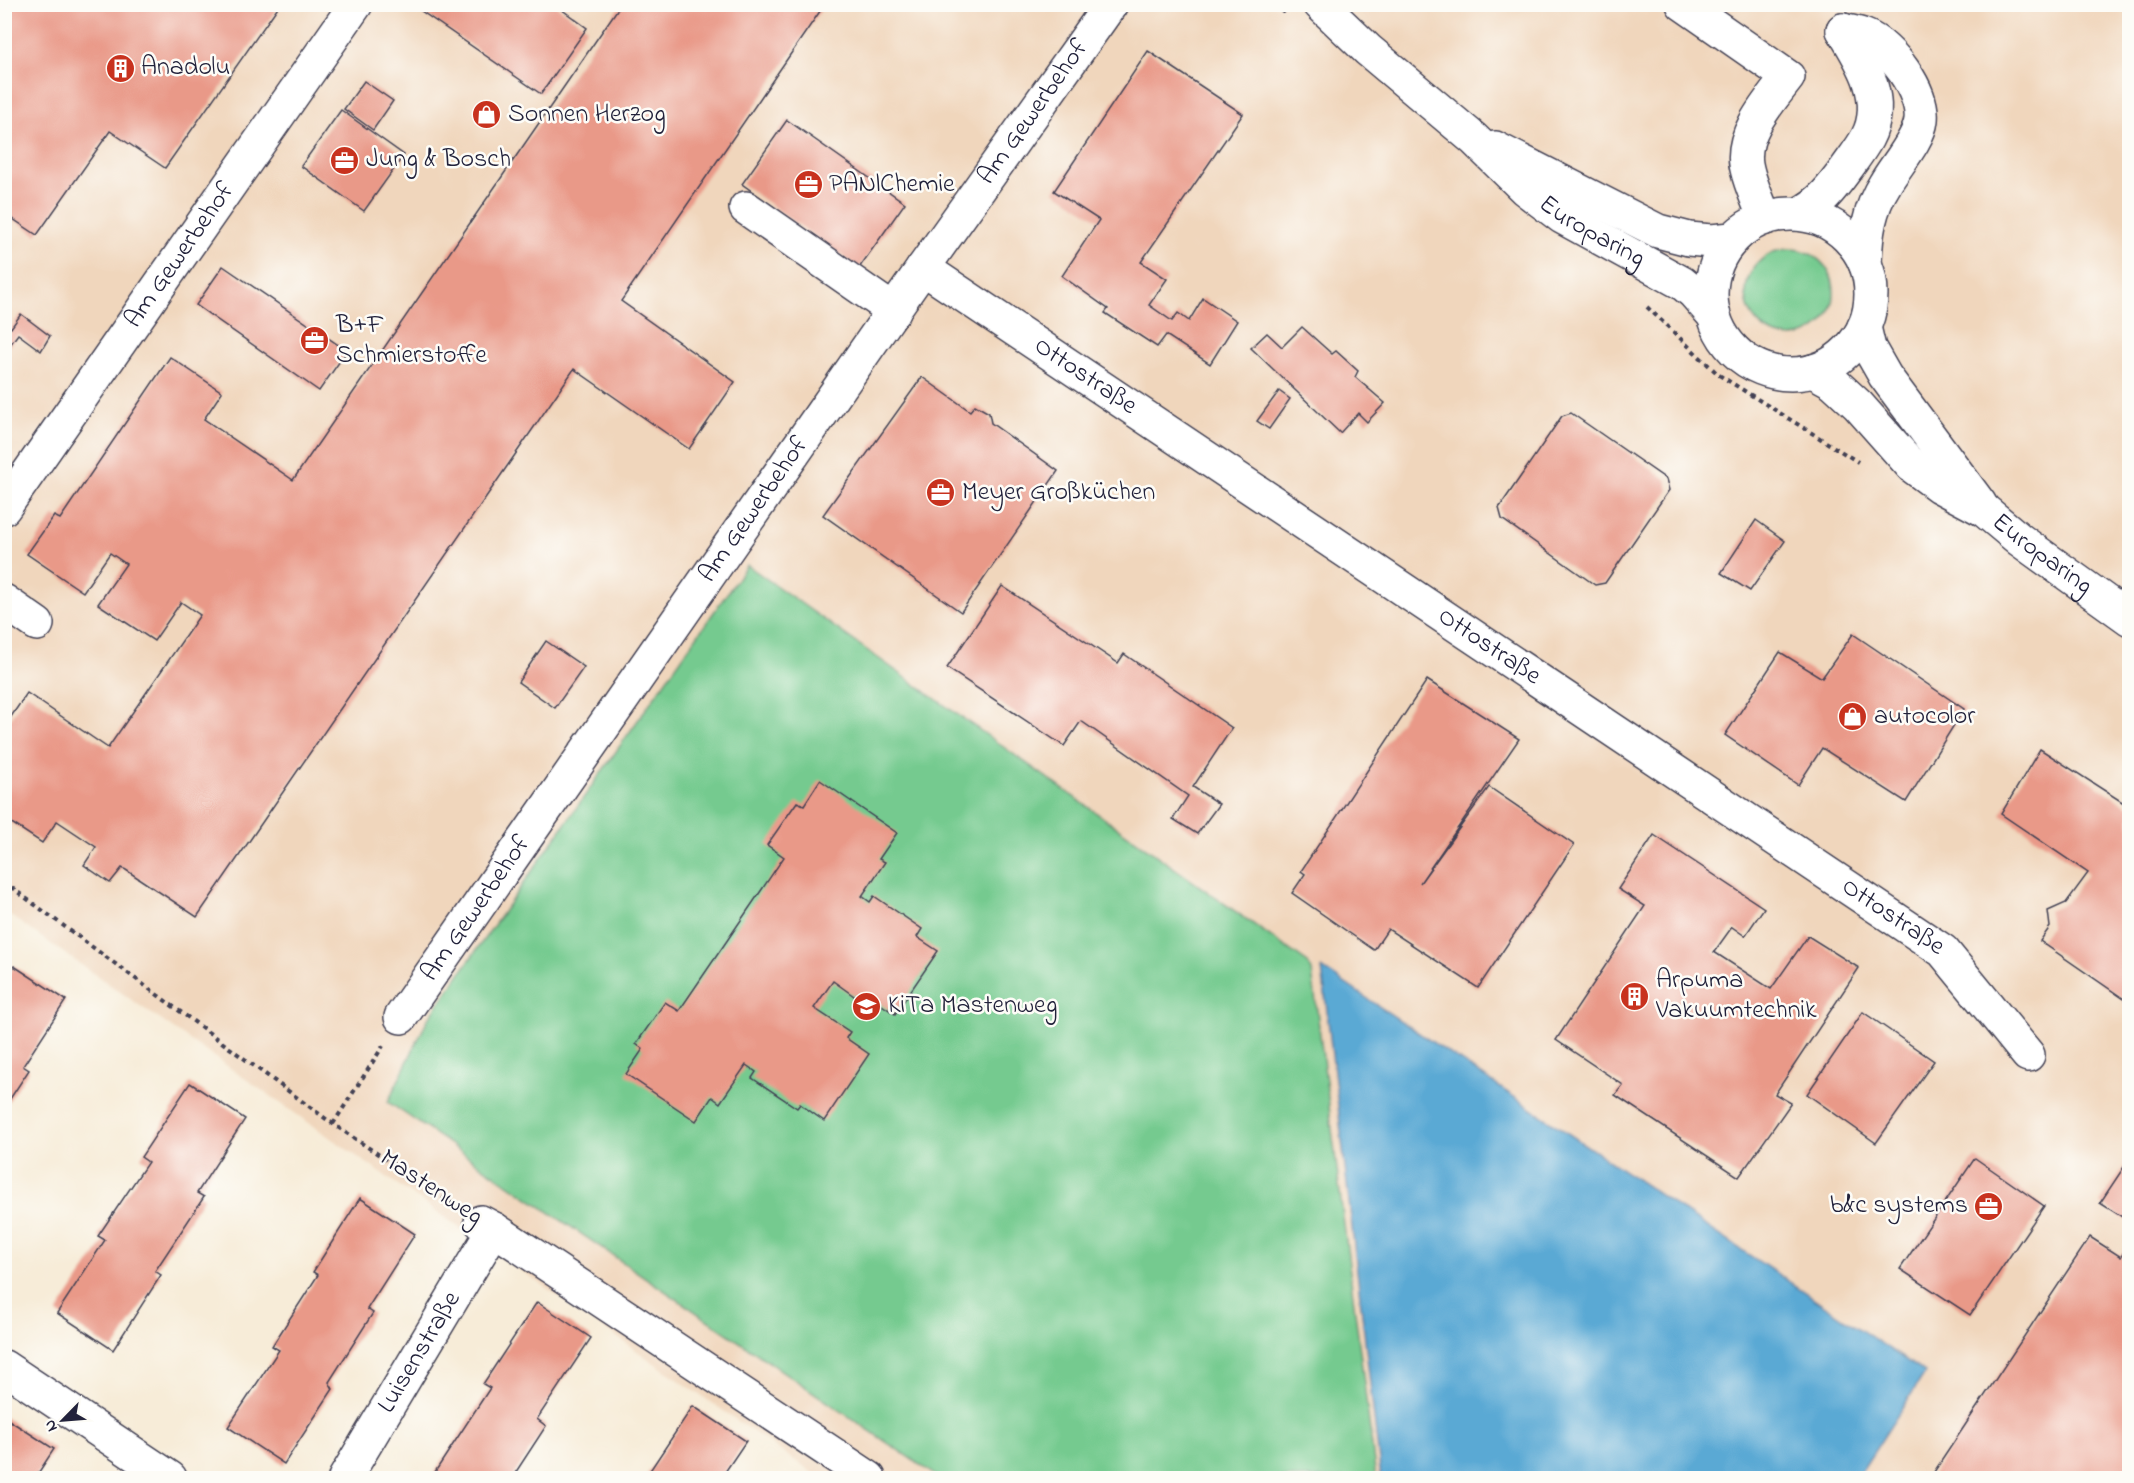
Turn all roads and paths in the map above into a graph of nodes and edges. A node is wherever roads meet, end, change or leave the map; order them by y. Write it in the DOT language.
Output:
graph roads {
  1 [pos="356,4"];
  2 [pos="1111,4"];
  3 [pos="1320,4"];
  4 [pos="1683,4"];
  5 [pos="1474,139"];
  6 [pos="746,207"];
  7 [pos="1799,214"];
  8 [pos="1765,218"];
  9 [pos="1732,239"];
  10 [pos="1866,263"];
  11 [pos="923,268"];
  12 [pos="894,311"];
  13 [pos="1714,316"];
  14 [pos="1864,327"];
  15 [pos="1813,371"];
  16 [pos="4,508"];
  17 [pos="1984,510"];
  18 [pos="4,601"];
  19 [pos="2130,619"];
  20 [pos="37,624"];
  21 [pos="4,882"];
  22 [pos="400,1017"];
  23 [pos="2028,1055"];
  24 [pos="333,1124"];
  25 [pos="488,1226"];
  26 [pos="4,1367"];
  27 [pos="170,1479"];
  28 [pos="345,1479"];
  29 [pos="869,1479"];
  1 -- 16 [label="street, Am Gewerbehof"];
  2 -- 11 [label="street, Am Gewerbehof"];
  3 -- 5 [label="street, Europaring"];
  4 -- 8 [label="street"];
  5 -- 9 [label="street, Europaring"];
  5 -- 13 [label="street, Europaring"];
  6 -- 12 [label="street"];
  7 -- 8 [label="street, Europaring"];
  7 -- 10 [label="street, Europaring"];
  7 -- 10 [label="street"];
  8 -- 9 [label="street, Europaring"];
  9 -- 13 [label="street, Europaring"];
  10 -- 14 [label="street, Europaring"];
  11 -- 12 [label="street, Am Gewerbehof"];
  11 -- 23 [label="street, Ottostraße"];
  12 -- 22 [label="street, Am Gewerbehof"];
  13 -- 15 [label="street, Europaring"];
  14 -- 15 [label="street, Europaring"];
  14 -- 17 [label="street, Europaring"];
  15 -- 17 [label="street, Europaring"];
  17 -- 19 [label="street, Europaring"];
  18 -- 20 [label="street"];
  21 -- 24 [label="path, Mastenweg"];
  22 -- 24 [label="path"];
  24 -- 25 [label="path, Mastenweg"];
  25 -- 28 [label="street, Luisenstraße"];
  25 -- 29 [label="street, Mastenweg"];
  26 -- 27 [label="street"];
}
